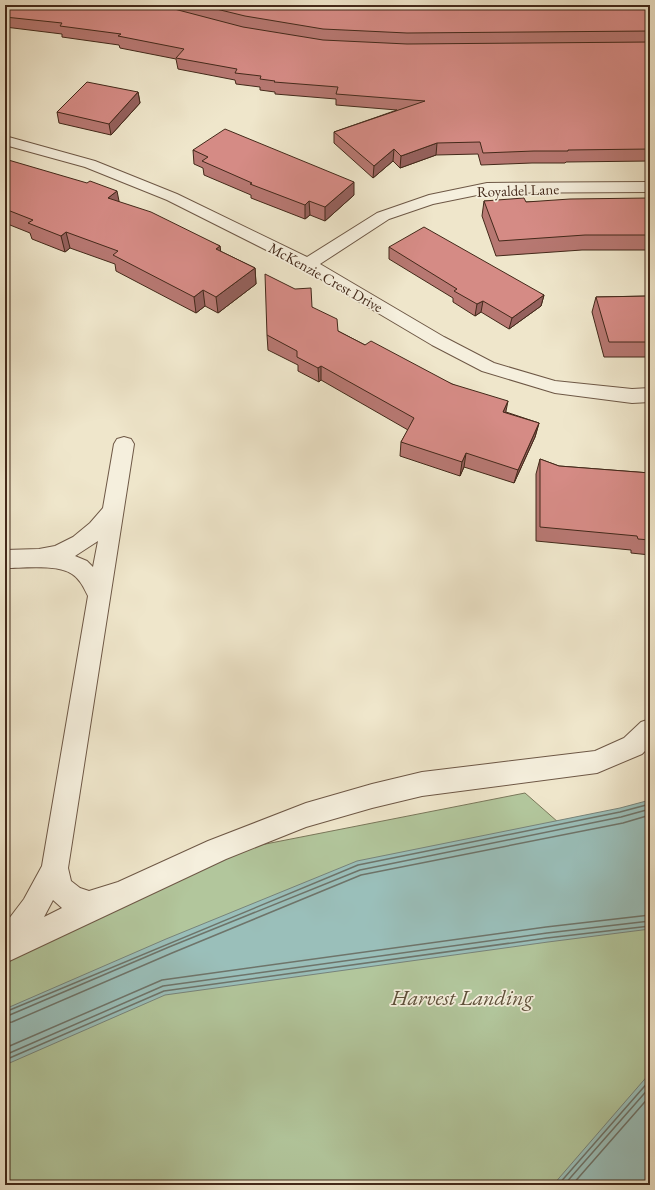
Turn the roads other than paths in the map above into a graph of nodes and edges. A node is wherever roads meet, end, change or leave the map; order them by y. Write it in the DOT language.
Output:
graph roads {
  1 [pos="5,140"];
  2 [pos="650,187"];
  3 [pos="308,264"];
  4 [pos="650,395"];
  5 [pos="124,444"];
  6 [pos="113,511"];
  7 [pos="39,558"];
  8 [pos="5,559"];
  9 [pos="99,596"];
  10 [pos="650,730"];
  11 [pos="55,868"];
  12 [pos="121,895"];
  13 [pos="5,943"];
  14 [pos="5,949"];
  1 -- 3 [label="street, McKenzie Crest Drive"];
  2 -- 3 [label="street, Royaldel Lane"];
  3 -- 4 [label="street, McKenzie Crest Drive"];
  5 -- 6 [label="street"];
  6 -- 7 [label="street"];
  6 -- 9 [label="street"];
  7 -- 8 [label="street"];
  7 -- 9 [label="street"];
  9 -- 11 [label="street"];
  10 -- 12 [label="street"];
  11 -- 12 [label="street"];
  11 -- 13 [label="street"];
  12 -- 14 [label="street"];
}
